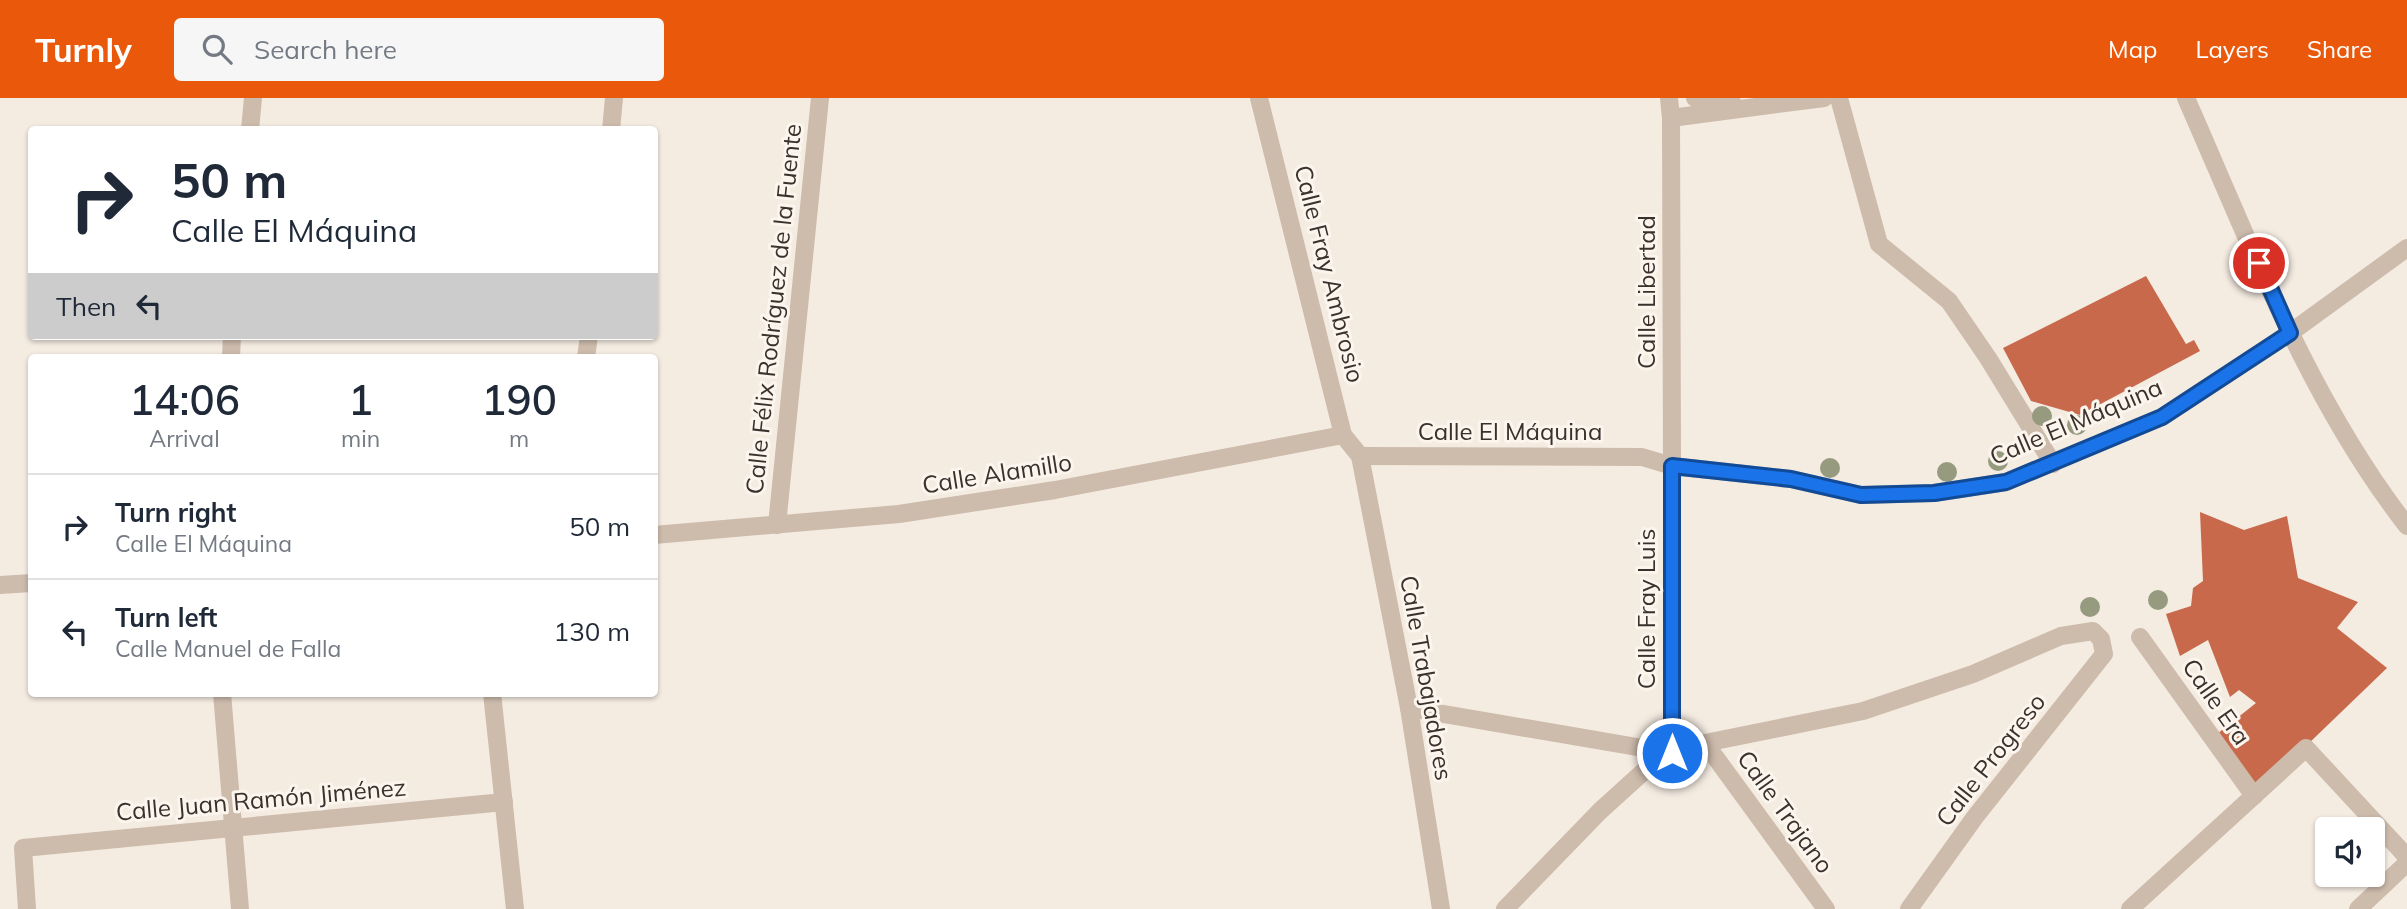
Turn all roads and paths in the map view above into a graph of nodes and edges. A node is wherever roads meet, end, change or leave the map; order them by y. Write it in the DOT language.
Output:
graph roads {
  1 [pos="253,98"];
  2 [pos="614,98"];
  3 [pos="820,98"];
  4 [pos="1259,98"];
  5 [pos="1669,98"];
  6 [pos="1695,98"];
  7 [pos="1767,98"];
  8 [pos="1824,98"];
  9 [pos="1839,98"];
  10 [pos="2186,98"];
  11 [pos="1671,118"];
  12 [pos="250,126"];
  13 [pos="611,126"];
  14 [pos="2407,248"];
  15 [pos="2290,333"];
  16 [pos="1343,435"];
  17 [pos="1360,456"];
  18 [pos="2053,464"];
  19 [pos="1672,466"];
  20 [pos="777,525"];
  21 [pos="2407,526"];
  22 [pos="658,535"];
  23 [pos="28,583"];
  24 [pos="0,585"];
  25 [pos="2140,636"];
  26 [pos="222,697"];
  27 [pos="492,697"];
  28 [pos="1409,708"];
  29 [pos="1705,743"];
  30 [pos="1672,753"];
  31 [pos="2253,796"];
  32 [pos="504,802"];
  33 [pos="234,827"];
  34 [pos="2407,857"];
  35 [pos="2407,863"];
  36 [pos="27,909"];
  37 [pos="240,909"];
  38 [pos="515,909"];
  39 [pos="1441,909"];
  40 [pos="1505,909"];
  41 [pos="1826,909"];
  42 [pos="1909,909"];
  43 [pos="2130,909"];
  44 [pos="2358,909"];
  1 -- 12 [label="street"];
  2 -- 13 [label="street"];
  3 -- 20 [label="street, Calle Félix Rodríguez de la Fuente"];
  4 -- 16 [label="street, Calle Fray Ambrosio"];
  5 -- 11 [label="street, Calle Libertad"];
  6 -- 7 [label="street"];
  8 -- 11 [label="street"];
  9 -- 18 [label="street"];
  10 -- 15 [label="street"];
  11 -- 19 [label="street, Calle Libertad"];
  14 -- 15 [label="street, Calle El Máquina"];
  15 -- 18 [label="street, Calle El Máquina"];
  15 -- 21 [label="street"];
  16 -- 17 [label="street, Calle Fray Ambrosio"];
  16 -- 20 [label="street, Calle Alamillo"];
  17 -- 19 [label="street, Calle El Máquina"];
  17 -- 28 [label="street, Calle Trabajadores"];
  18 -- 19 [label="street, Calle El Máquina"];
  19 -- 30 [label="street, Calle Fray Luis"];
  20 -- 22 [label="street, Calle Alamillo"];
  23 -- 24 [label="street"];
  25 -- 31 [label="street, Calle Era"];
  26 -- 33 [label="street"];
  27 -- 32 [label="street"];
  28 -- 30 [label="street"];
  28 -- 39 [label="street, Calle Trabajadores"];
  29 -- 30 [label="street"];
  29 -- 41 [label="street, Calle Trajano"];
  29 -- 42 [label="street, Calle Progreso"];
  30 -- 40 [label="street"];
  31 -- 34 [label="street"];
  31 -- 43 [label="street"];
  32 -- 33 [label="street, Calle Juan Ramón Jiménez"];
  32 -- 38 [label="street"];
  33 -- 36 [label="street, Calle Juan Ramón Jiménez"];
  33 -- 37 [label="street"];
  35 -- 44 [label="street"];
}
